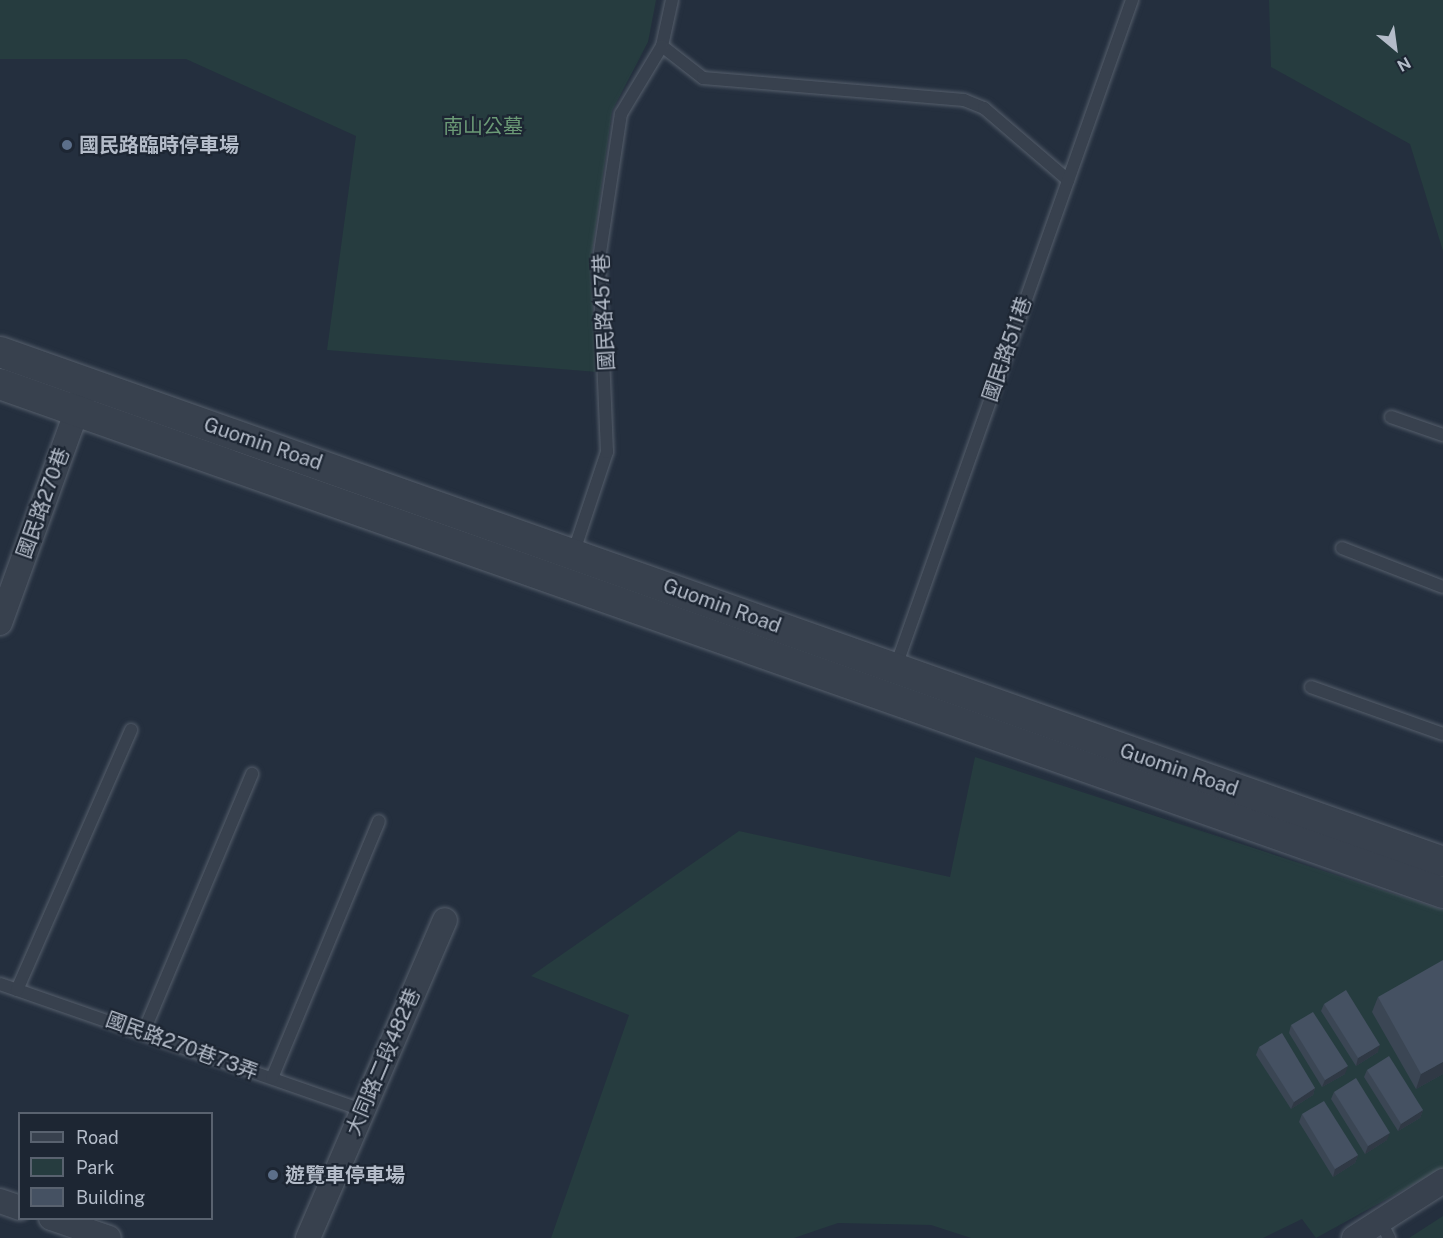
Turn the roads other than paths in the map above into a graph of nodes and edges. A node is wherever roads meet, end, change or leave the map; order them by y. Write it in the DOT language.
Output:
graph roads {
  1 [pos="672,0"];
  2 [pos="1131,0"];
  3 [pos="662,46"];
  4 [pos="1068,180"];
  5 [pos="0,352"];
  6 [pos="87,383"];
  7 [pos="0,384"];
  8 [pos="77,412"];
  9 [pos="1391,417"];
  10 [pos="1443,435"];
  11 [pos="245,438"];
  12 [pos="233,466"];
  13 [pos="1342,548"];
  14 [pos="574,551"];
  15 [pos="562,583"];
  16 [pos="1443,587"];
  17 [pos="0,621"];
  18 [pos="894,670"];
  19 [pos="1311,687"];
  20 [pos="886,699"];
  21 [pos="131,730"];
  22 [pos="1443,734"];
  23 [pos="252,774"];
  24 [pos="379,821"];
  25 [pos="1443,862"];
  26 [pos="1443,894"];
  27 [pos="445,920"];
  28 [pos="0,984"];
  29 [pos="17,990"];
  30 [pos="144,1031"];
  31 [pos="272,1078"];
  32 [pos="362,1110"];
  33 [pos="1443,1181"];
  34 [pos="0,1201"];
  35 [pos="18,1207"];
  36 [pos="57,1220"];
  37 [pos="1385,1231"];
  38 [pos="109,1238"];
  39 [pos="308,1238"];
  40 [pos="1354,1238"];
  1 -- 3 [label="lane, 國民路457巷"];
  2 -- 4 [label="lane, 國民路511巷"];
  3 -- 4 [label="lane"];
  3 -- 14 [label="lane, 國民路457巷"];
  4 -- 18 [label="lane, 國民路511巷"];
  5 -- 6 [label="street, Guomin Road"];
  6 -- 8 [label="street, 國民路270巷"];
  6 -- 11 [label="street, Guomin Road"];
  7 -- 8 [label="street, Guomin Road"];
  8 -- 12 [label="street, Guomin Road"];
  8 -- 17 [label="street, 國民路270巷"];
  9 -- 10 [label="lane"];
  11 -- 12 [label="lane"];
  11 -- 14 [label="street, Guomin Road"];
  12 -- 15 [label="street, Guomin Road"];
  13 -- 16 [label="lane"];
  14 -- 15 [label="lane, 國民路457巷"];
  14 -- 18 [label="street, Guomin Road"];
  15 -- 20 [label="street, Guomin Road"];
  18 -- 20 [label="lane, 國民路511巷"];
  18 -- 25 [label="street, Guomin Road"];
  19 -- 22 [label="lane"];
  20 -- 26 [label="street, Guomin Road"];
  21 -- 29 [label="lane"];
  23 -- 30 [label="lane"];
  24 -- 31 [label="lane"];
  27 -- 32 [label="street, 大同路二段482巷"];
  28 -- 29 [label="lane, 國民路270巷73弄"];
  29 -- 30 [label="lane, 國民路270巷73弄"];
  30 -- 31 [label="lane, 國民路270巷73弄"];
  31 -- 32 [label="lane, 國民路270巷73弄"];
  32 -- 39 [label="street, 大同路二段482巷"];
  33 -- 37 [label="street"];
  34 -- 35 [label="street"];
  36 -- 38 [label="street"];
  37 -- 40 [label="street"];
}
